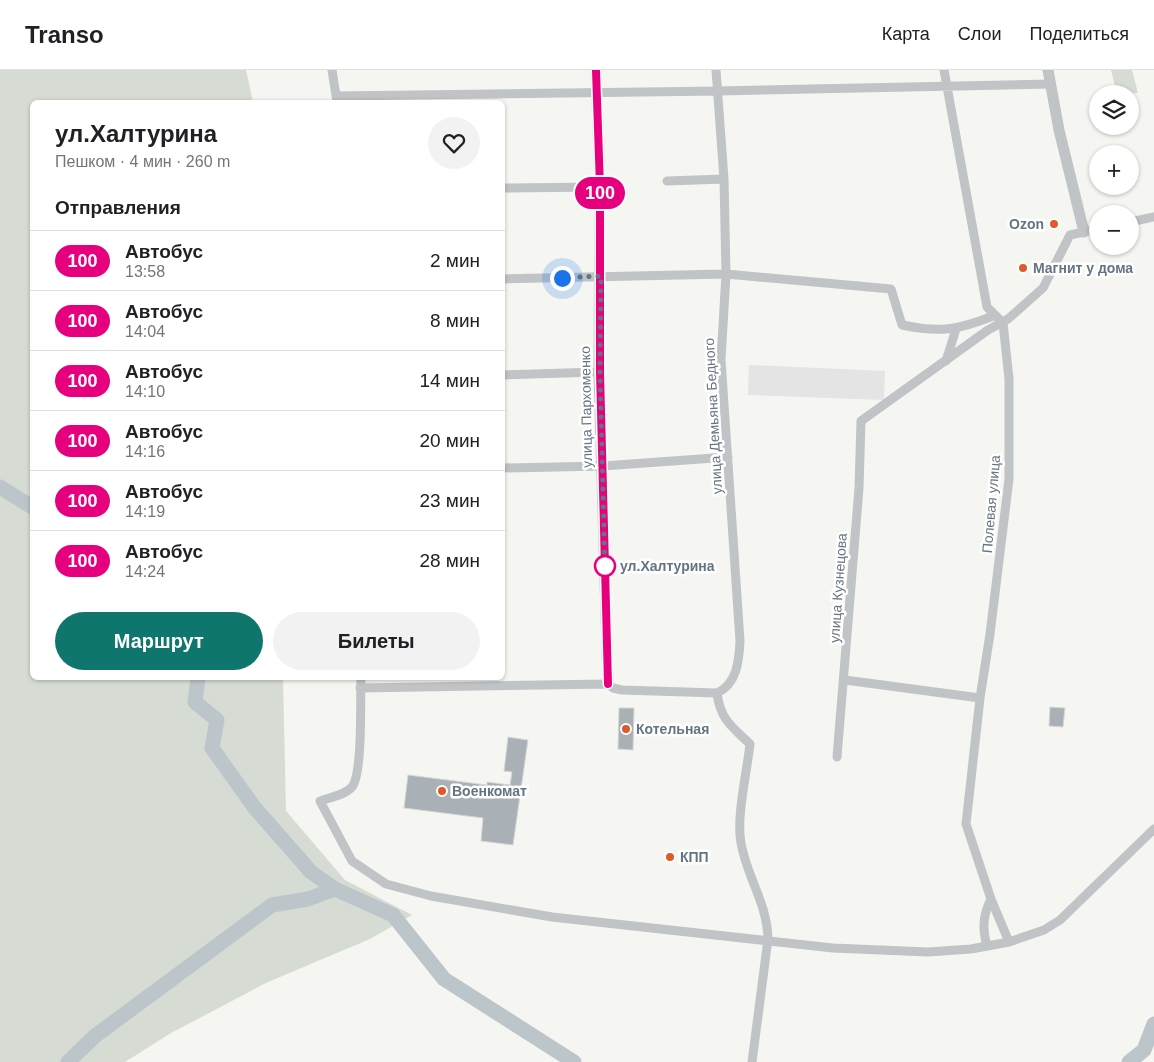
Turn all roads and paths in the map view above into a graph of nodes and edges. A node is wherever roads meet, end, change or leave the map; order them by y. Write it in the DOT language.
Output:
graph roads {
  1 [pos="332,70"];
  2 [pos="596,70"];
  3 [pos="716,70"];
  4 [pos="944,70"];
  5 [pos="1048,70"];
  6 [pos="1050,84"];
  7 [pos="946,86"];
  8 [pos="719,91"];
  9 [pos="596,93"];
  10 [pos="337,99"];
  11 [pos="724,179"];
  12 [pos="667,181"];
  13 [pos="600,187"];
  14 [pos="505,188"];
  15 [pos="1154,217"];
  16 [pos="1139,220"];
  17 [pos="1089,231"];
  18 [pos="1084,232"];
  19 [pos="726,274"];
  20 [pos="601,276"];
  21 [pos="505,279"];
  22 [pos="993,316"];
  23 [pos="1003,323"];
  24 [pos="956,329"];
  25 [pos="946,361"];
  26 [pos="600,372"];
  27 [pos="505,375"];
  28 [pos="728,458"];
  29 [pos="603,466"];
  30 [pos="505,468"];
  31 [pos="361,680"];
  32 [pos="845,680"];
  33 [pos="608,684"];
  34 [pos="360,688"];
  35 [pos="717,693"];
  36 [pos="980,698"];
  37 [pos="837,757"];
  38 [pos="1154,829"];
  39 [pos="991,899"];
  40 [pos="768,939"];
  41 [pos="1009,942"];
  42 [pos="987,946"];
  43 [pos="752,1062"];
  1 -- 10 [label="street"];
  2 -- 9 [label="street, улица Пархоменко"];
  3 -- 8 [label="street, улица Демьяна Бедного"];
  4 -- 7 [label="street"];
  5 -- 6 [label="street"];
  6 -- 7 [label="street"];
  6 -- 18 [label="street"];
  7 -- 8 [label="street"];
  7 -- 22 [label="street"];
  8 -- 9 [label="street"];
  8 -- 11 [label="street, улица Демьяна Бедного"];
  9 -- 10 [label="street"];
  9 -- 13 [label="street, улица Пархоменко"];
  11 -- 12 [label="street"];
  11 -- 19 [label="street, улица Демьяна Бедного"];
  13 -- 14 [label="street"];
  13 -- 20 [label="street, улица Пархоменко"];
  15 -- 16 [label="street"];
  17 -- 18 [label="street"];
  18 -- 23 [label="street"];
  19 -- 20 [label="street"];
  19 -- 24 [label="street"];
  19 -- 28 [label="street, улица Демьяна Бедного"];
  20 -- 21 [label="street"];
  20 -- 26 [label="street, улица Пархоменко"];
  22 -- 23 [label="street"];
  22 -- 24 [label="street"];
  23 -- 25 [label="street"];
  23 -- 36 [label="street, Полевая улица"];
  24 -- 25 [label="street"];
  25 -- 32 [label="street, улица Кузнецова"];
  26 -- 27 [label="street"];
  26 -- 29 [label="street, улица Пархоменко"];
  28 -- 29 [label="street"];
  28 -- 35 [label="street, улица Демьяна Бедного"];
  29 -- 30 [label="street"];
  29 -- 33 [label="street, улица Пархоменко"];
  31 -- 34 [label="street"];
  32 -- 36 [label="street"];
  32 -- 37 [label="street, улица Кузнецова"];
  33 -- 34 [label="street"];
  33 -- 35 [label="street"];
  34 -- 40 [label="street"];
  35 -- 40 [label="street"];
  36 -- 39 [label="street, Полевая улица"];
  38 -- 41 [label="street"];
  39 -- 41 [label="street, Полевая улица"];
  39 -- 42 [label="street"];
  40 -- 42 [label="street"];
  40 -- 43 [label="street"];
  41 -- 42 [label="street"];
}
